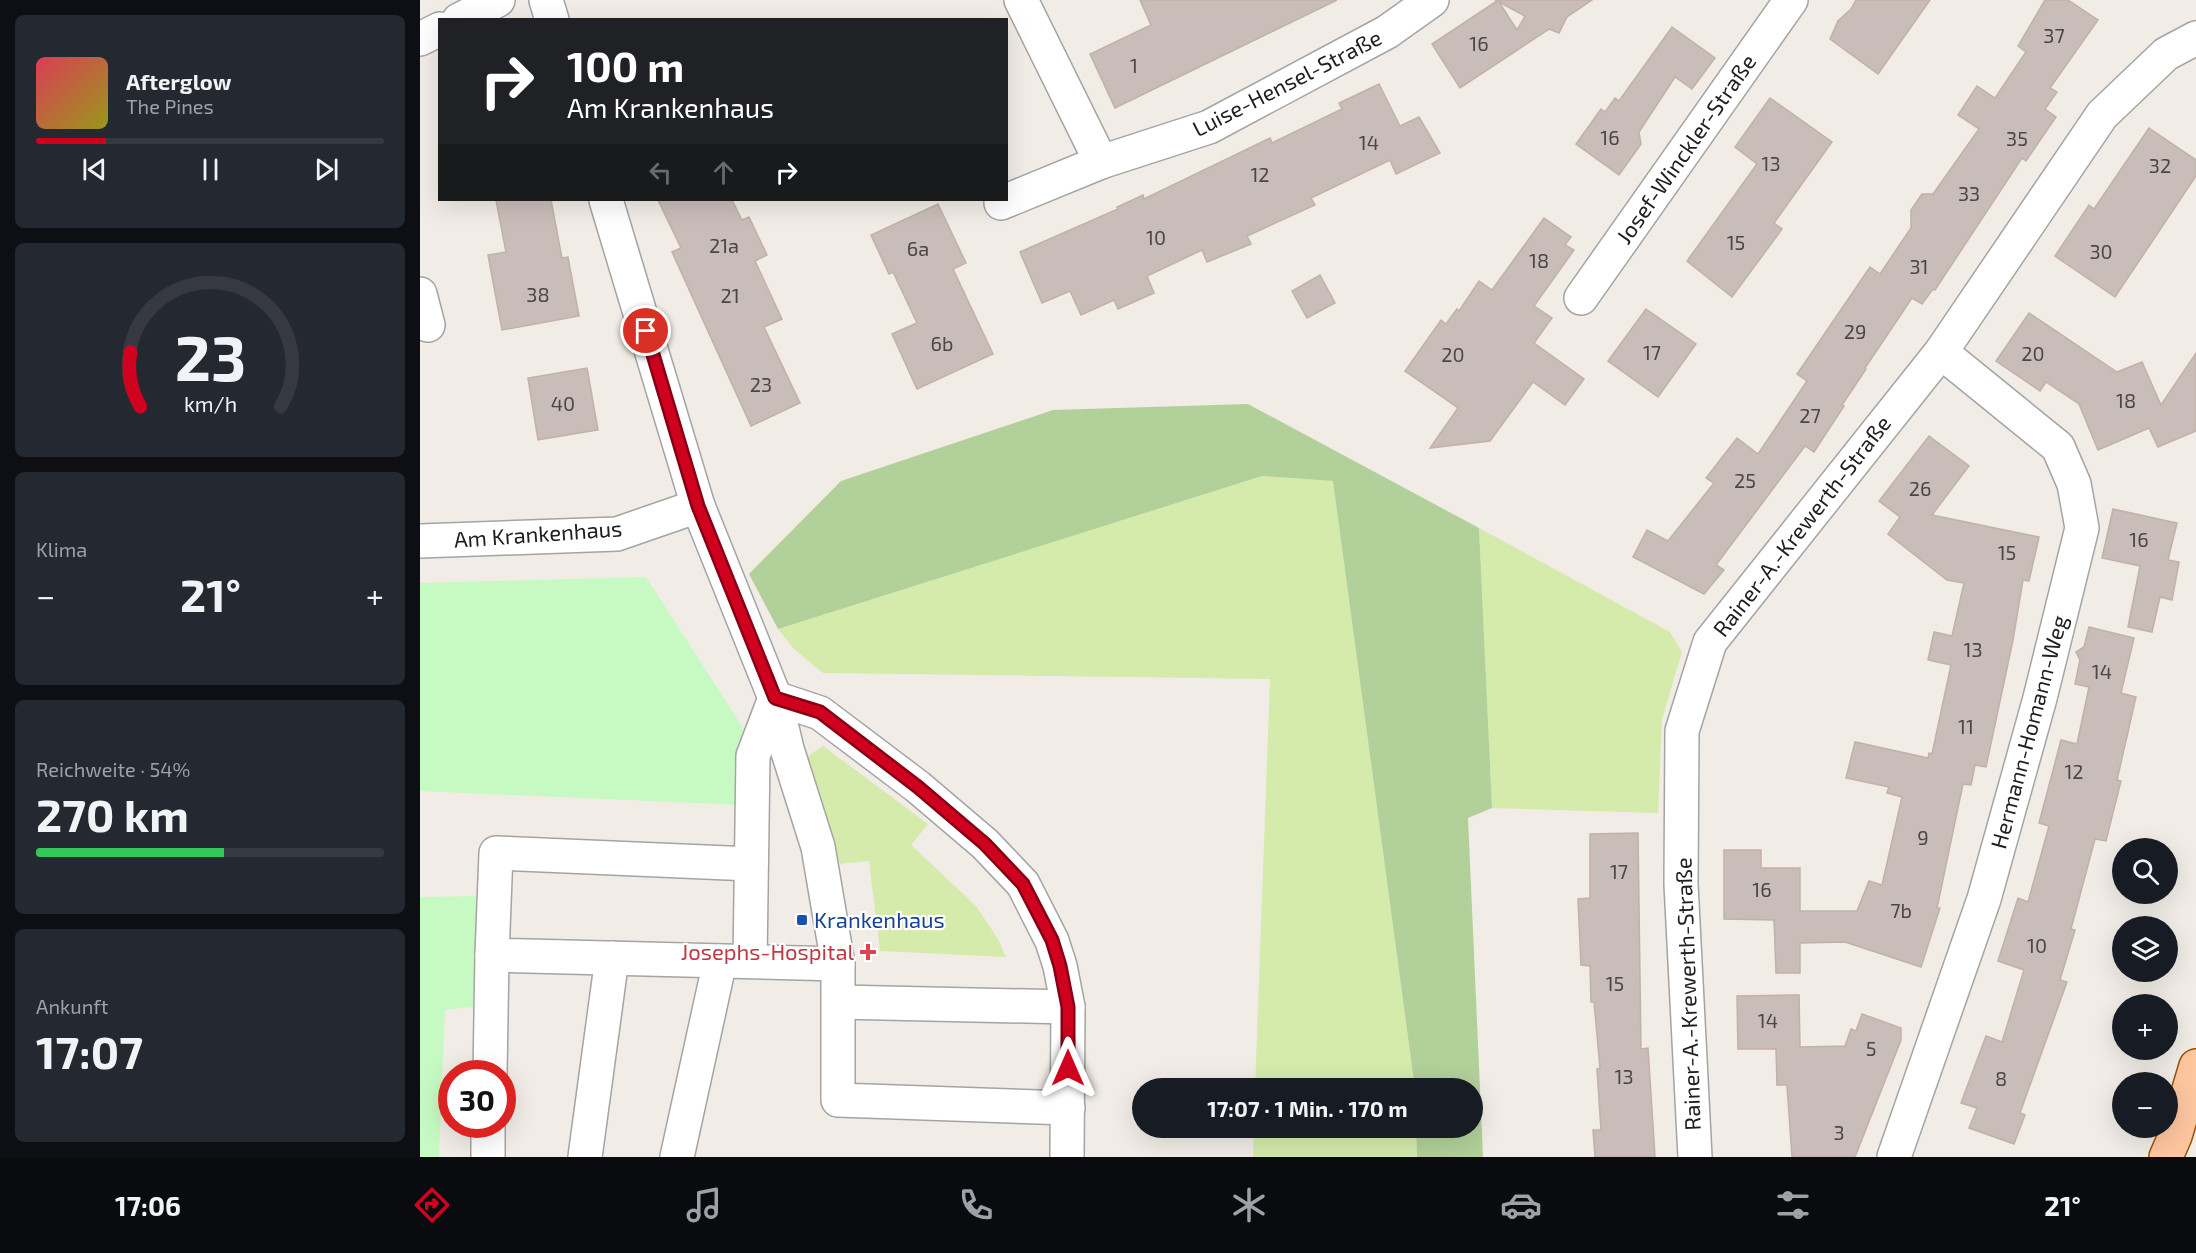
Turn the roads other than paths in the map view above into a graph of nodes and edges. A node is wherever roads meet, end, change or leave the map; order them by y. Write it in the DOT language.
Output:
graph roads {
  1 [pos="498,0"];
  2 [pos="546,0"];
  3 [pos="1021,0"];
  4 [pos="1431,0"];
  5 [pos="1791,0"];
  6 [pos="463,18"];
  7 [pos="551,18"];
  8 [pos="438,30"];
  9 [pos="2196,38"];
  10 [pos="420,39"];
  11 [pos="1101,162"];
  12 [pos="1008,200"];
  13 [pos="606,201"];
  14 [pos="1005,201"];
  15 [pos="1000,203"];
  16 [pos="1581,298"];
  17 [pos="1941,352"];
  18 [pos="698,506"];
  19 [pos="420,541"];
  20 [pos="775,698"];
  21 [pos="752,864"];
  22 [pos="492,955"];
  23 [pos="612,958"];
  24 [pos="735,961"];
  25 [pos="838,964"];
  26 [pos="839,1002"];
  27 [pos="1068,1007"];
  28 [pos="490,1060"];
  29 [pos="2196,1066"];
  30 [pos="1068,1108"];
  31 [pos="488,1138"];
  32 [pos="488,1157"];
  33 [pos="585,1157"];
  34 [pos="677,1157"];
  35 [pos="1067,1157"];
  36 [pos="1695,1157"];
  37 [pos="1894,1157"];
  38 [pos="2166,1157"];
  1 -- 6 [label="street"];
  2 -- 7 [label="street"];
  3 -- 11 [label="street"];
  4 -- 11 [label="street, Luise-Hensel-Straße"];
  5 -- 16 [label="street, Josef-Winckler-Straße"];
  8 -- 10 [label="street"];
  9 -- 17 [label="street, Rainer-A.-Krewerth-Straße"];
  11 -- 12 [label="street, Luise-Hensel-Straße"];
  13 -- 18 [label="street"];
  14 -- 15 [label="street, Luise-Hensel-Straße"];
  17 -- 36 [label="street, Rainer-A.-Krewerth-Straße"];
  17 -- 37 [label="street, Hermann-Homann-Weg"];
  18 -- 19 [label="street, Am Krankenhaus"];
  18 -- 20 [label="street"];
  20 -- 21 [label="street"];
  20 -- 25 [label="street"];
  20 -- 27 [label="street"];
  21 -- 22 [label="street"];
  21 -- 24 [label="street"];
  22 -- 23 [label="street"];
  22 -- 28 [label="street"];
  23 -- 24 [label="street"];
  23 -- 33 [label="street"];
  24 -- 25 [label="street"];
  24 -- 34 [label="street"];
  25 -- 26 [label="street"];
  26 -- 27 [label="street"];
  26 -- 30 [label="street"];
  27 -- 30 [label="street"];
  29 -- 38 [label="main road"];
  30 -- 35 [label="street"];
  31 -- 32 [label="street"];
}
